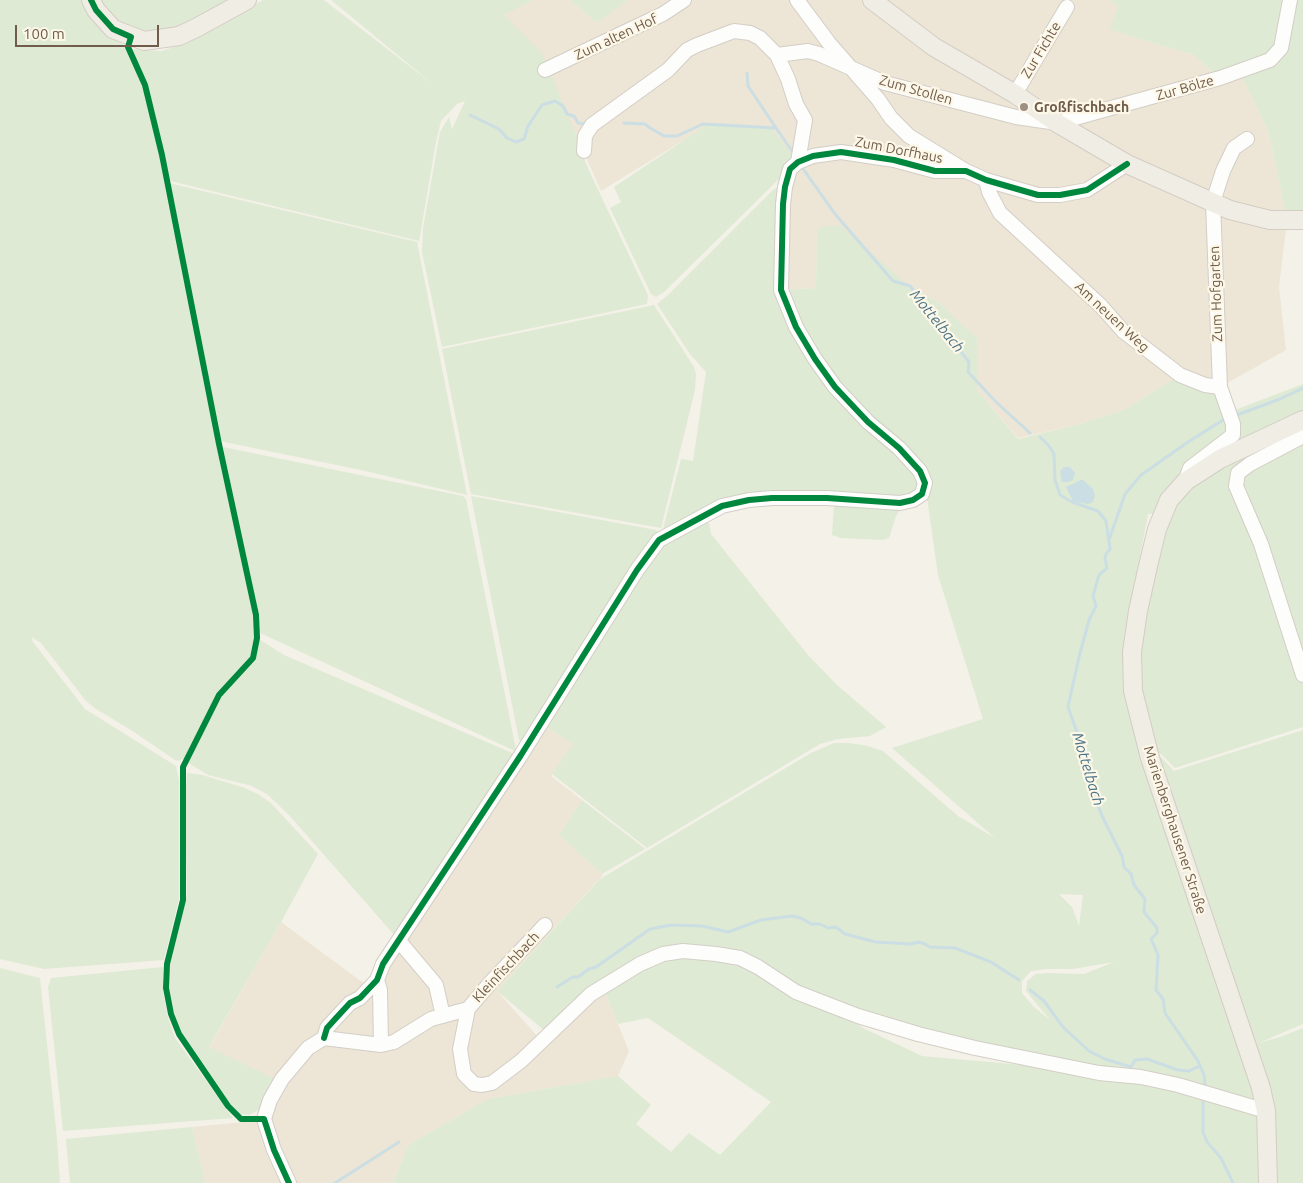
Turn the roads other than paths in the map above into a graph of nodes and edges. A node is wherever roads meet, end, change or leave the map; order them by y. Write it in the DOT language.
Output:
graph roads {
  1 [pos="90,0"];
  2 [pos="247,0"];
  3 [pos="684,0"];
  4 [pos="798,0"];
  5 [pos="872,0"];
  6 [pos="1290,0"];
  7 [pos="1067,7"];
  8 [pos="777,55"];
  9 [pos="545,70"];
  10 [pos="852,70"];
  11 [pos="1015,94"];
  12 [pos="1057,122"];
  13 [pos="1247,139"];
  14 [pos="584,151"];
  15 [pos="798,162"];
  16 [pos="1127,164"];
  17 [pos="966,171"];
  18 [pos="986,180"];
  19 [pos="1213,202"];
  20 [pos="1303,220"];
  21 [pos="1220,387"];
  22 [pos="1303,420"];
  23 [pos="1303,436"];
  24 [pos="1186,481"];
  25 [pos="1303,675"];
  26 [pos="545,925"];
  27 [pos="399,942"];
  28 [pos="377,980"];
  29 [pos="468,1009"];
  30 [pos="444,1016"];
  31 [pos="324,1038"];
  32 [pos="381,1045"];
  33 [pos="1266,1111"];
  34 [pos="289,1183"];
  35 [pos="1268,1183"];
  1 -- 2 [label="main road"];
  3 -- 9 [label="street, Zum alten Hof"];
  4 -- 10 [label="street"];
  5 -- 11 [label="main road"];
  6 -- 12 [label="street, Zur Bölze"];
  7 -- 11 [label="street, Zur Fichte"];
  8 -- 10 [label="street, Zum Stollen"];
  8 -- 14 [label="street"];
  8 -- 15 [label="street"];
  10 -- 12 [label="street, Zum Stollen"];
  10 -- 17 [label="street"];
  11 -- 12 [label="main road"];
  12 -- 16 [label="main road"];
  13 -- 19 [label="street"];
  15 -- 17 [label="street, Zum Dorfhaus"];
  15 -- 27 [label="street"];
  16 -- 18 [label="street, Zum Dorfhaus"];
  16 -- 19 [label="main road"];
  17 -- 18 [label="street, Zum Dorfhaus"];
  18 -- 21 [label="street, Am neuen Weg"];
  19 -- 20 [label="main road"];
  19 -- 21 [label="street, Zum Hofgarten"];
  21 -- 24 [label="street"];
  22 -- 24 [label="main road, Marienberghausener Straße"];
  23 -- 25 [label="street"];
  24 -- 33 [label="main road, Marienberghausener Straße"];
  26 -- 29 [label="street, Kleinfischbach"];
  27 -- 28 [label="street"];
  27 -- 30 [label="street"];
  28 -- 31 [label="street"];
  28 -- 32 [label="street"];
  29 -- 30 [label="street, Kleinfischbach"];
  29 -- 33 [label="street, Kleinfischbach"];
  30 -- 32 [label="street, Kleinfischbach"];
  31 -- 32 [label="street, Kleinfischbach"];
  31 -- 34 [label="street"];
  33 -- 35 [label="main road, Marienberghausener Straße"];
}
